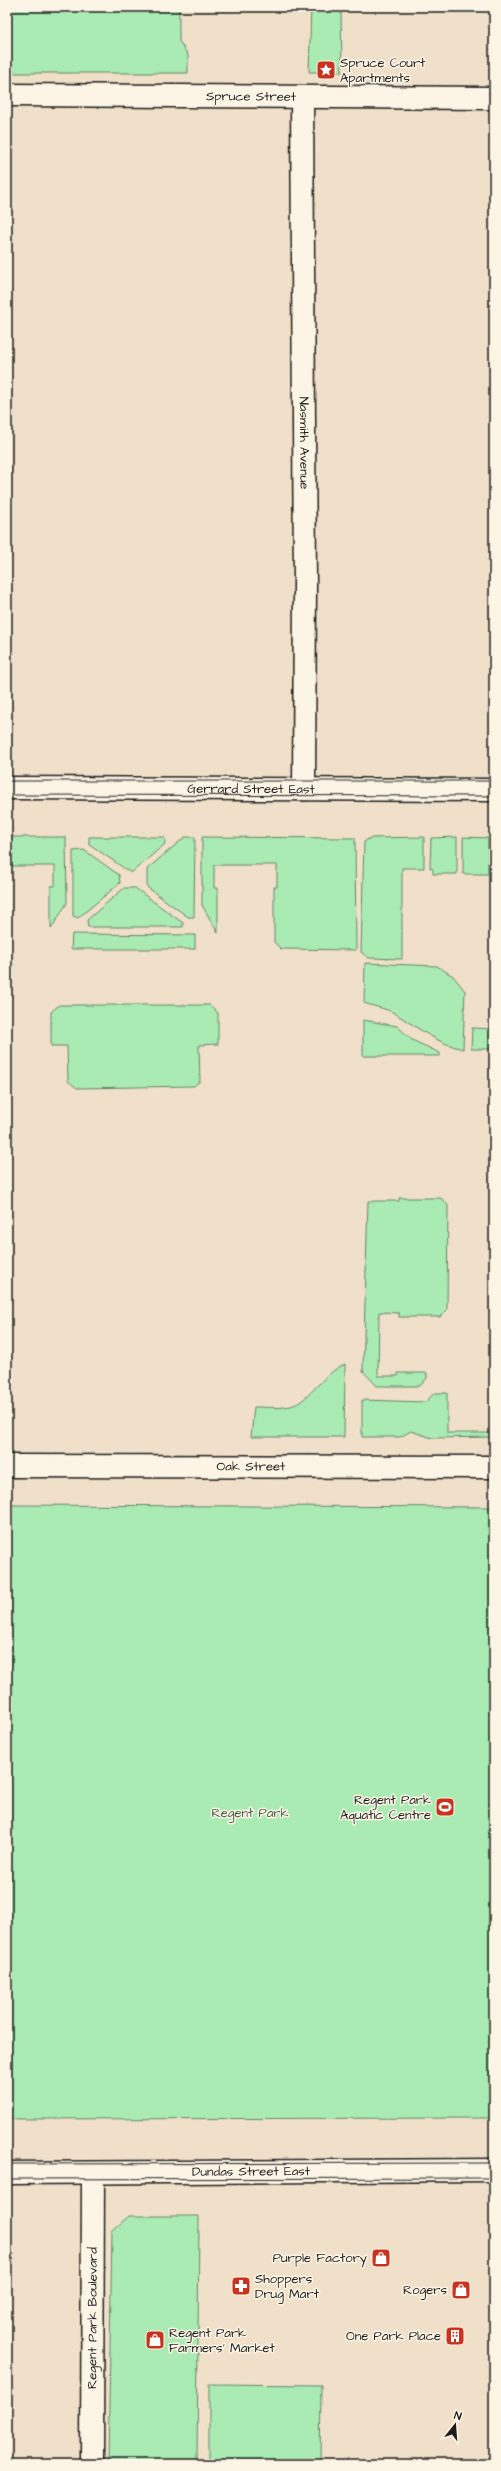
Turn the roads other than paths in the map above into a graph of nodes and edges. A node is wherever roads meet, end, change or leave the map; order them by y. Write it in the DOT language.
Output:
graph roads {
  1 [pos="7,95"];
  2 [pos="302,98"];
  3 [pos="494,98"];
  4 [pos="7,788"];
  5 [pos="304,789"];
  6 [pos="494,790"];
  7 [pos="7,1466"];
  8 [pos="494,1467"];
  9 [pos="494,2170"];
  10 [pos="7,2173"];
  11 [pos="93,2173"];
  12 [pos="92,2464"];
  1 -- 2 [label="street, Spruce Street"];
  2 -- 3 [label="street, Spruce Street"];
  2 -- 5 [label="street, Nasmith Avenue"];
  4 -- 5 [label="street, Gerrard Street East"];
  5 -- 6 [label="street, Gerrard Street East"];
  7 -- 8 [label="street, Oak Street"];
  9 -- 11 [label="street, Dundas Street East"];
  10 -- 11 [label="street, Dundas Street East"];
  11 -- 12 [label="street, Regent Park Boulevard"];
}
